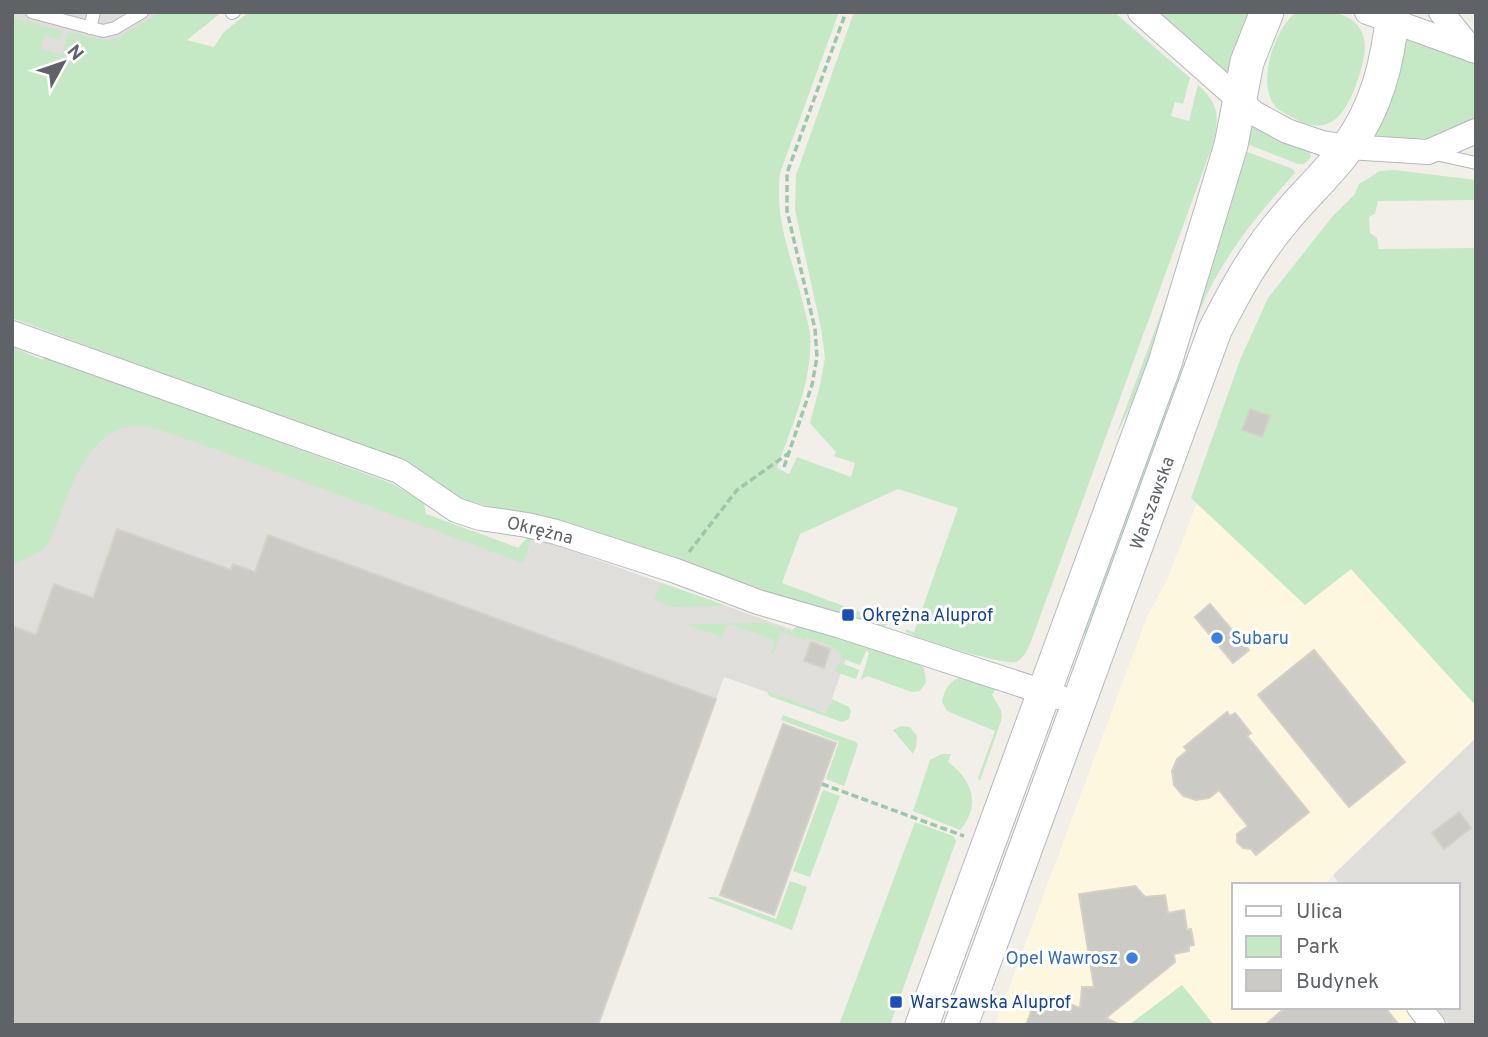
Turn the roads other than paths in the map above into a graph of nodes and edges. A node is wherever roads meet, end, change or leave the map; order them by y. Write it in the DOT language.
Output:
graph roads {
  1 [pos="32,12"];
  2 [pos="94,12"];
  3 [pos="142,12"];
  4 [pos="1140,12"];
  5 [pos="1267,12"];
  6 [pos="1441,12"];
  7 [pos="1384,15"];
  8 [pos="90,28"];
  9 [pos="1474,51"];
  10 [pos="1241,100"];
  11 [pos="1476,131"];
  12 [pos="1348,147"];
  13 [pos="1428,152"];
  14 [pos="1476,163"];
  15 [pos="12,333"];
  16 [pos="1044,692"];
  17 [pos="1079,704"];
  18 [pos="1421,1009"];
  19 [pos="922,1025"];
  20 [pos="961,1025"];
  21 [pos="1433,1025"];
  1 -- 8 [label="lane"];
  2 -- 8 [label="lane"];
  3 -- 8 [label="lane"];
  4 -- 10 [label="street"];
  5 -- 10 [label="main road, Warszawska"];
  6 -- 9 [label="street"];
  7 -- 9 [label="street"];
  7 -- 12 [label="main road, Warszawska"];
  10 -- 12 [label="street"];
  10 -- 16 [label="main road, Warszawska"];
  11 -- 13 [label="street"];
  12 -- 13 [label="street"];
  12 -- 17 [label="main road, Warszawska"];
  13 -- 14 [label="lane"];
  15 -- 16 [label="street, Okrężna"];
  16 -- 17 [label="street, Okrężna"];
  16 -- 19 [label="main road, Warszawska"];
  17 -- 20 [label="main road, Warszawska"];
  18 -- 21 [label="street"];
}
